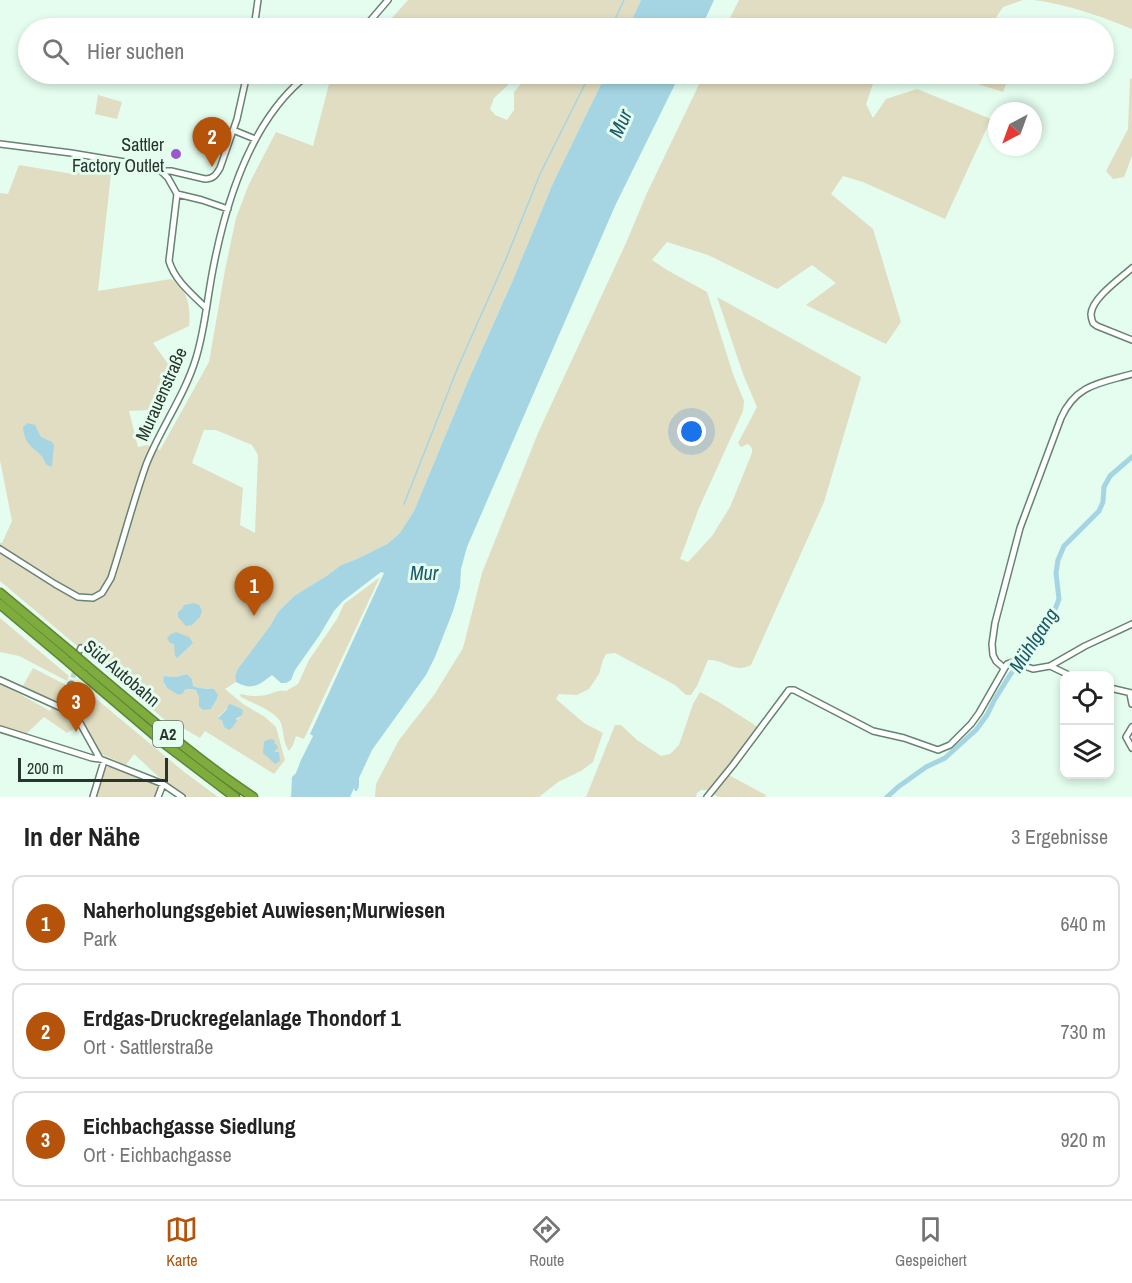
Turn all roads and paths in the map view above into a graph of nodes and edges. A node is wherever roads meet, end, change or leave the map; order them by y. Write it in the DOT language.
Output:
graph roads {
  1 [pos="258,0"];
  2 [pos="388,0"];
  3 [pos="255,18"];
  4 [pos="372,18"];
  5 [pos="245,84"];
  6 [pos="298,84"];
  7 [pos="233,130"];
  8 [pos="255,140"];
  9 [pos="0,144"];
  10 [pos="164,173"];
  11 [pos="177,194"];
  12 [pos="228,209"];
  13 [pos="1132,268"];
  14 [pos="206,309"];
  15 [pos="1132,340"];
  16 [pos="1132,374"];
  17 [pos="0,549"];
  18 [pos="0,593"];
  19 [pos="0,604"];
  20 [pos="1132,624"];
  21 [pos="1050,666"];
  22 [pos="1004,668"];
  23 [pos="86,671"];
  24 [pos="1062,671"];
  25 [pos="0,680"];
  26 [pos="71,685"];
  27 [pos="1114,689"];
  28 [pos="1131,694"];
  29 [pos="1132,704"];
  30 [pos="75,714"];
  31 [pos="1132,727"];
  32 [pos="0,729"];
  33 [pos="1132,747"];
  34 [pos="102,760"];
  35 [pos="163,784"];
  36 [pos="93,797"];
  37 [pos="159,797"];
  38 [pos="182,797"];
  39 [pos="235,797"];
  40 [pos="253,797"];
  41 [pos="707,797"];
  1 -- 3 [label="street"];
  2 -- 4 [label="street"];
  5 -- 7 [label="street"];
  6 -- 8 [label="street, Murauenstraße"];
  7 -- 8 [label="street"];
  7 -- 10 [label="street"];
  8 -- 12 [label="street, Murauenstraße"];
  9 -- 10 [label="street"];
  10 -- 11 [label="street"];
  11 -- 12 [label="street"];
  11 -- 14 [label="street"];
  12 -- 14 [label="street, Murauenstraße"];
  13 -- 15 [label="street"];
  14 -- 17 [label="street, Murauenstraße"];
  16 -- 22 [label="street"];
  18 -- 23 [label="highway, Süd Autobahn / A2, bridge"];
  19 -- 23 [label="highway, Süd Autobahn / A2, bridge"];
  20 -- 21 [label="street"];
  21 -- 22 [label="street"];
  21 -- 24 [label="street"];
  22 -- 41 [label="street"];
  23 -- 39 [label="highway, Süd Autobahn / A2"];
  23 -- 40 [label="highway, Süd Autobahn / A2"];
  25 -- 30 [label="street"];
  26 -- 30 [label="street"];
  27 -- 28 [label="street"];
  28 -- 29 [label="street"];
  30 -- 34 [label="street"];
  31 -- 33 [label="street"];
  32 -- 34 [label="street"];
  34 -- 35 [label="street"];
  34 -- 36 [label="street"];
  35 -- 37 [label="street"];
  35 -- 38 [label="street"];
}
